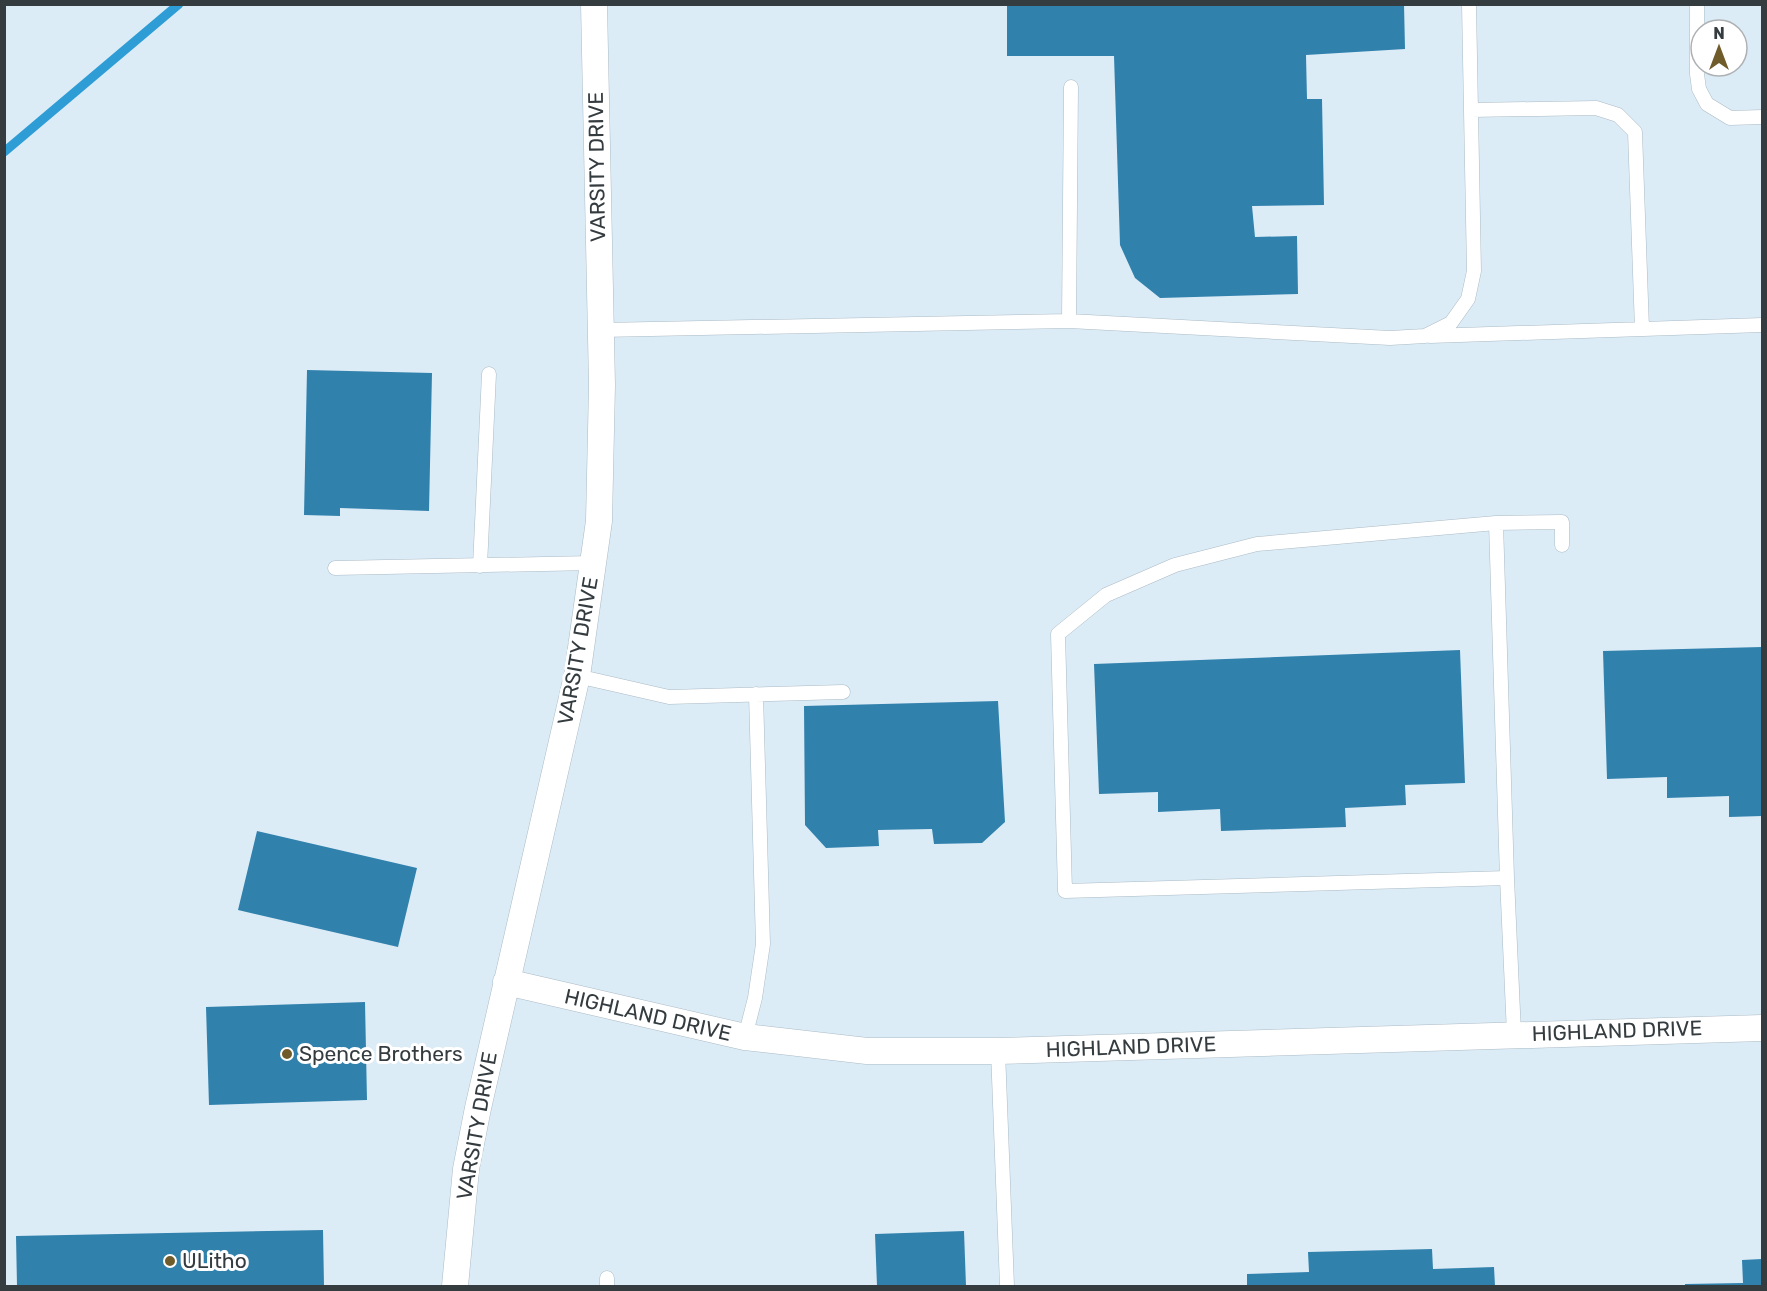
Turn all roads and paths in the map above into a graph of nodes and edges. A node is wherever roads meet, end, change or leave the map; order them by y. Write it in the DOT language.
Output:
graph roads {
  1 [pos="594,4"];
  2 [pos="1469,4"];
  3 [pos="1697,4"];
  4 [pos="1071,87"];
  5 [pos="1471,110"];
  6 [pos="1762,117"];
  7 [pos="1069,321"];
  8 [pos="1762,325"];
  9 [pos="1642,329"];
  10 [pos="601,330"];
  11 [pos="1425,336"];
  12 [pos="489,374"];
  13 [pos="1496,523"];
  14 [pos="1562,545"];
  15 [pos="593,563"];
  16 [pos="480,566"];
  17 [pos="335,568"];
  18 [pos="577,676"];
  19 [pos="843,692"];
  20 [pos="756,694"];
  21 [pos="1507,878"];
  22 [pos="506,982"];
  23 [pos="1762,1028"];
  24 [pos="1514,1034"];
  25 [pos="745,1037"];
  26 [pos="998,1051"];
  27 [pos="455,1287"];
  28 [pos="1007,1287"];
  1 -- 10 [label="street, VARSITY DRIVE"];
  2 -- 5 [label="lane"];
  3 -- 6 [label="lane"];
  4 -- 7 [label="lane"];
  5 -- 9 [label="lane"];
  5 -- 11 [label="lane"];
  7 -- 10 [label="lane"];
  7 -- 11 [label="lane"];
  8 -- 9 [label="lane"];
  9 -- 11 [label="lane"];
  10 -- 15 [label="street, VARSITY DRIVE"];
  12 -- 16 [label="lane"];
  13 -- 14 [label="lane"];
  13 -- 21 [label="lane"];
  13 -- 21 [label="lane"];
  15 -- 16 [label="lane"];
  15 -- 18 [label="street, VARSITY DRIVE"];
  16 -- 17 [label="lane"];
  18 -- 20 [label="lane"];
  18 -- 22 [label="street, VARSITY DRIVE"];
  19 -- 20 [label="lane"];
  20 -- 25 [label="lane"];
  21 -- 24 [label="lane"];
  22 -- 25 [label="street, HIGHLAND DRIVE"];
  22 -- 27 [label="street, VARSITY DRIVE"];
  23 -- 24 [label="street, HIGHLAND DRIVE"];
  24 -- 26 [label="street, HIGHLAND DRIVE"];
  25 -- 26 [label="street, HIGHLAND DRIVE"];
  26 -- 28 [label="lane"];
}
